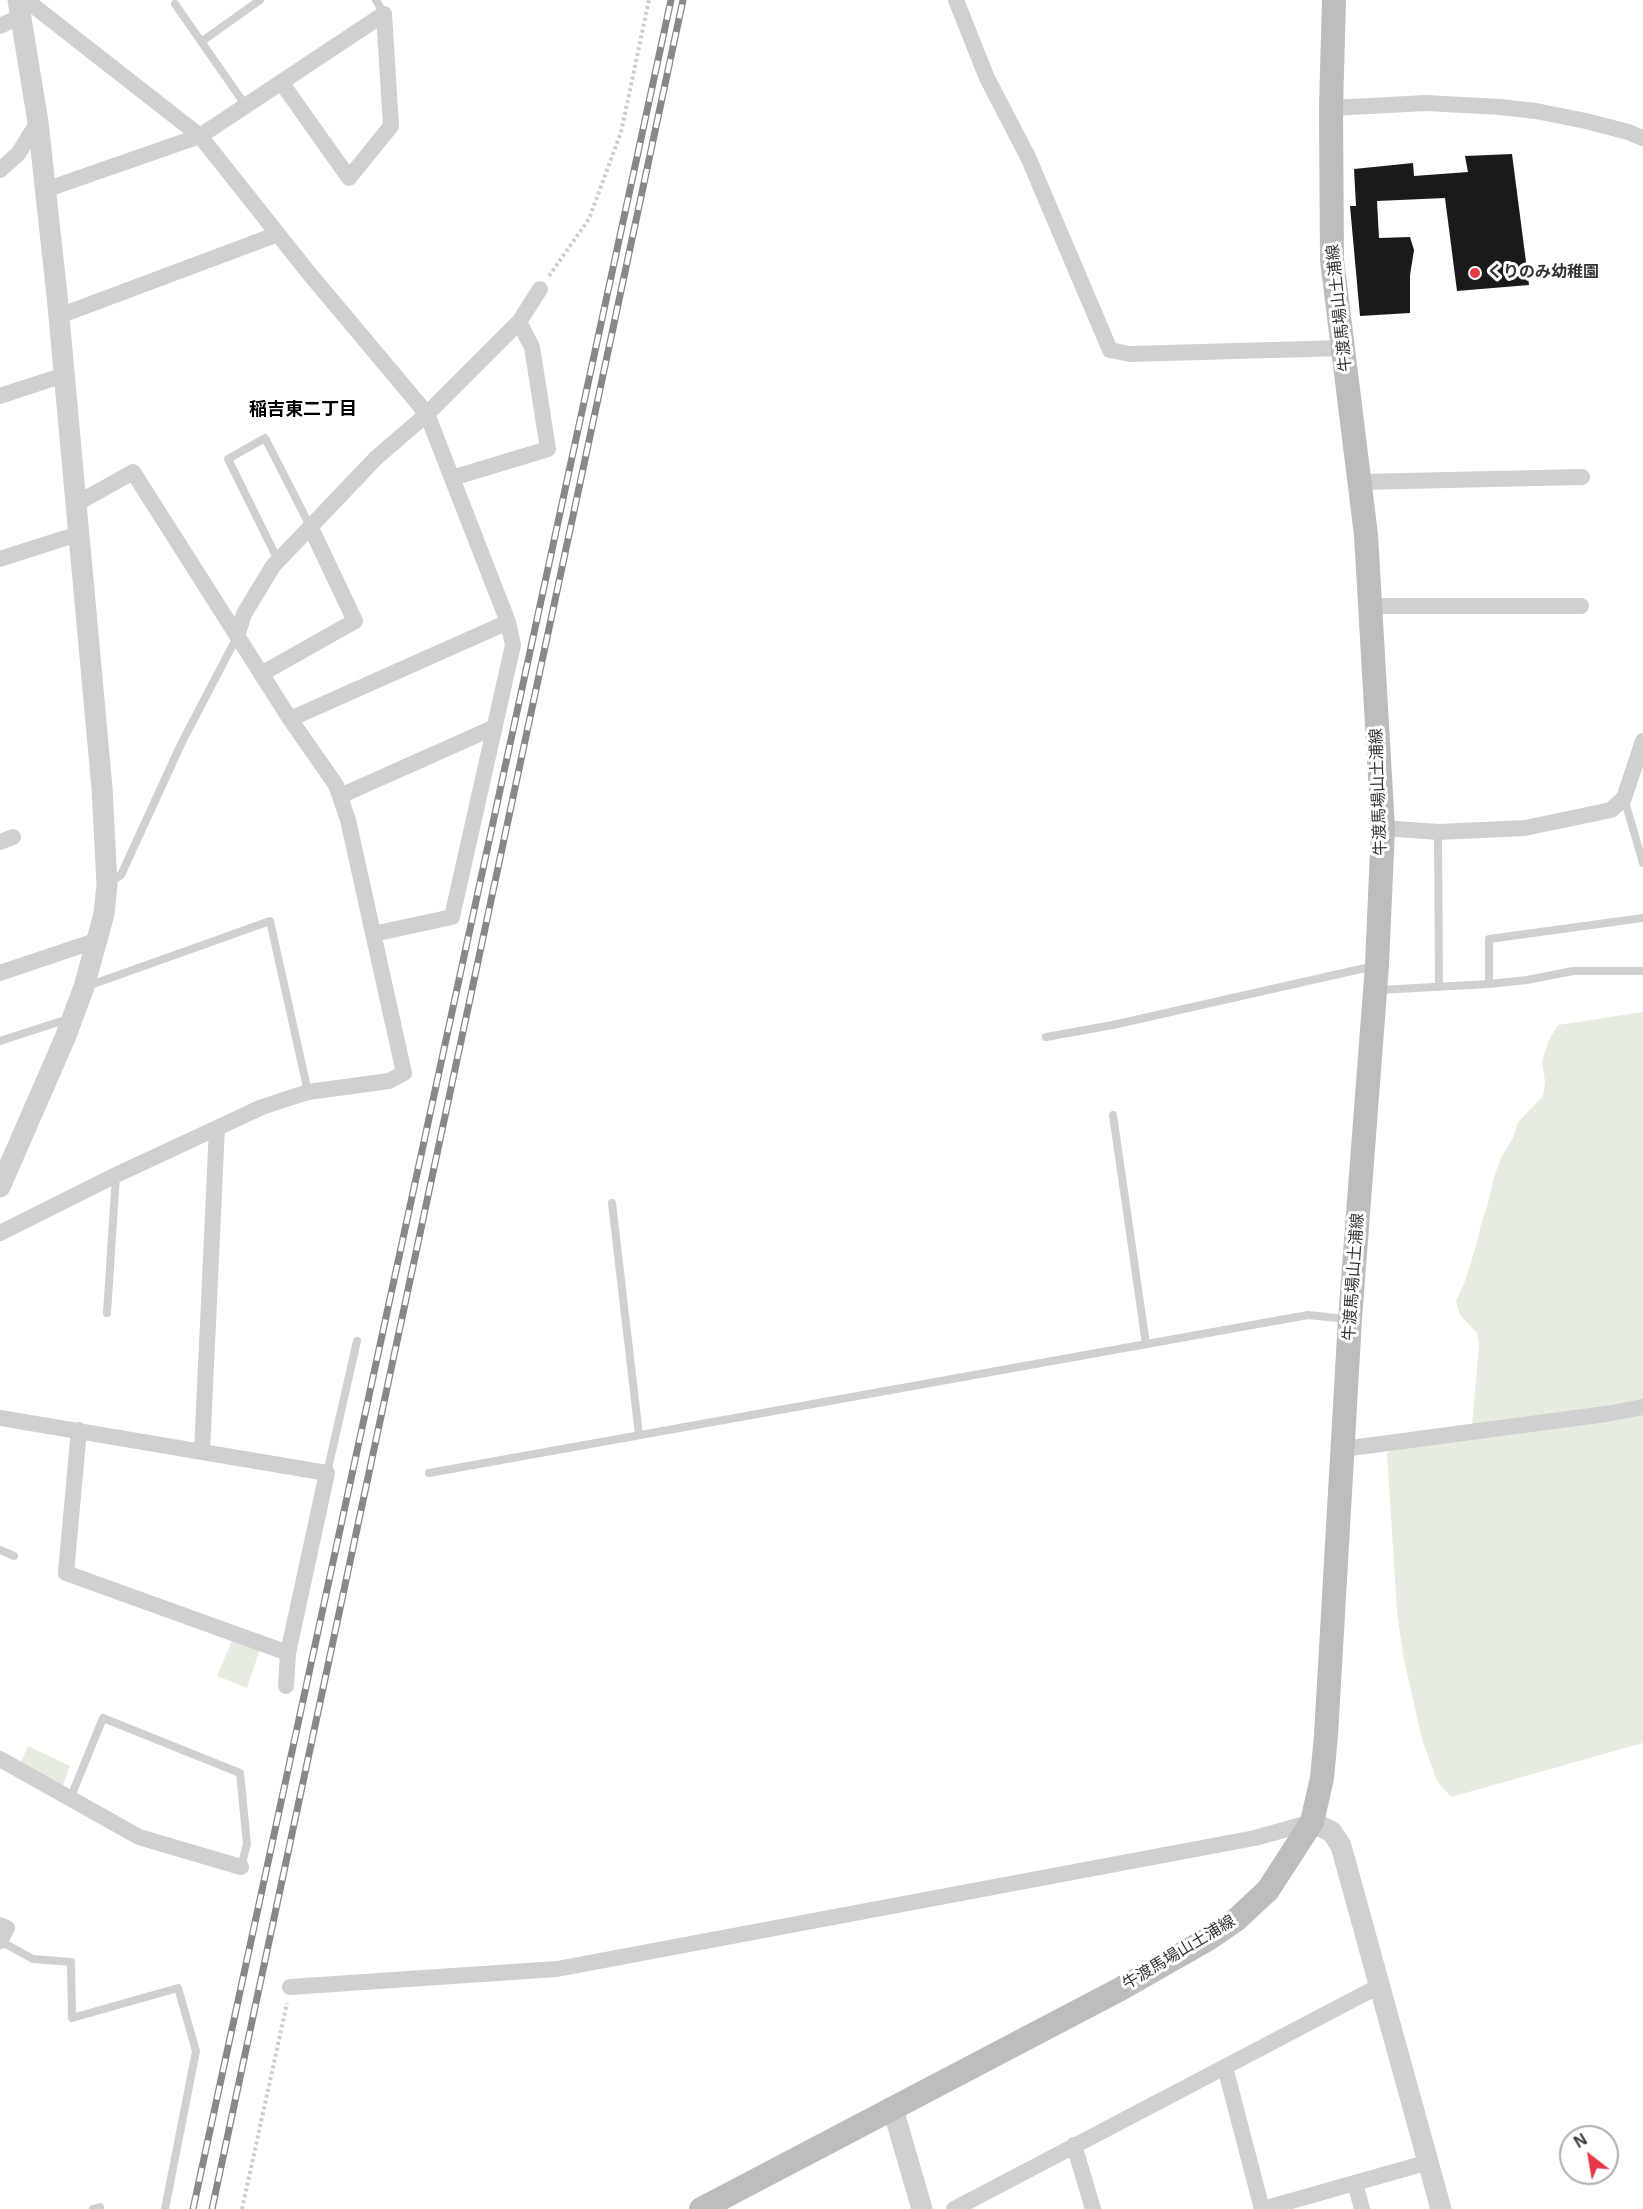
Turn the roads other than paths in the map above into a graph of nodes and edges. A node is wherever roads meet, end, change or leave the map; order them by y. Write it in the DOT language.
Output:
graph roads {
  1 [pos="260,0"];
  2 [pos="956,0"];
  3 [pos="1334,0"];
  4 [pos="174,4"];
  5 [pos="21,5"];
  6 [pos="380,7"];
  7 [pos="0,26"];
  8 [pos="201,42"];
  9 [pos="281,82"];
  10 [pos="246,106"];
  11 [pos="1331,108"];
  12 [pos="38,122"];
  13 [pos="200,136"];
  14 [pos="1643,138"];
  15 [pos="0,170"];
  16 [pos="45,190"];
  17 [pos="278,234"];
  18 [pos="540,289"];
  19 [pos="59,316"];
  20 [pos="519,322"];
  21 [pos="1344,348"];
  22 [pos="64,375"];
  23 [pos="0,396"];
  24 [pos="427,414"];
  25 [pos="1582,477"];
  26 [pos="452,478"];
  27 [pos="1360,482"];
  28 [pos="76,504"];
  29 [pos="310,526"];
  30 [pos="78,534"];
  31 [pos="0,559"];
  32 [pos="278,560"];
  33 [pos="1370,606"];
  34 [pos="1581,606"];
  35 [pos="508,622"];
  36 [pos="237,636"];
  37 [pos="261,674"];
  38 [pos="290,718"];
  39 [pos="495,727"];
  40 [pos="1643,741"];
  41 [pos="340,796"];
  42 [pos="1624,798"];
  43 [pos="1383,828"];
  44 [pos="1438,832"];
  45 [pos="1643,863"];
  46 [pos="107,885"];
  47 [pos="1643,918"];
  48 [pos="373,934"];
  49 [pos="98,940"];
  50 [pos="1377,965"];
  51 [pos="1643,971"];
  52 [pos="0,973"];
  53 [pos="1489,984"];
  54 [pos="84,987"];
  55 [pos="1439,987"];
  56 [pos="1375,990"];
  57 [pos="73,1017"];
  58 [pos="1046,1037"];
  59 [pos="0,1041"];
  60 [pos="308,1092"];
  61 [pos="1113,1115"];
  62 [pos="217,1128"];
  63 [pos="116,1175"];
  64 [pos="0,1187"];
  65 [pos="612,1203"];
  66 [pos="0,1233"];
  67 [pos="107,1313"];
  68 [pos="1350,1319"];
  69 [pos="357,1341"];
  70 [pos="1146,1344"];
  71 [pos="1643,1407"];
  72 [pos="0,1418"];
  73 [pos="79,1430"];
  74 [pos="639,1435"];
  75 [pos="1343,1449"];
  76 [pos="202,1452"];
  77 [pos="327,1473"];
  78 [pos="429,1473"];
  79 [pos="0,1550"];
  80 [pos="14,1556"];
  81 [pos="288,1653"];
  82 [pos="286,1686"];
  83 [pos="0,1759"];
  84 [pos="70,1799"];
  85 [pos="1312,1822"];
  86 [pos="241,1867"];
  87 [pos="0,1925"];
  88 [pos="0,1941"];
  89 [pos="1381,1985"];
  90 [pos="290,1987"];
  91 [pos="1225,2067"];
  92 [pos="894,2109"];
  93 [pos="1074,2145"];
  94 [pos="1429,2162"];
  95 [pos="1355,2183"];
  96 [pos="165,2209"];
  97 [pos="701,2209"];
  98 [pos="922,2209"];
  99 [pos="954,2209"];
  100 [pos="1093,2209"];
  101 [pos="1263,2209"];
  102 [pos="1362,2209"];
  103 [pos="1442,2209"];
  1 -- 8 [label="lane"];
  2 -- 21 [label="street"];
  3 -- 11 [label="main road, 牛渡馬場山土浦線"];
  4 -- 8 [label="lane"];
  5 -- 7 [label="street"];
  5 -- 12 [label="street"];
  5 -- 13 [label="street"];
  6 -- 9 [label="street"];
  6 -- 9 [label="street"];
  8 -- 10 [label="lane"];
  9 -- 10 [label="street"];
  10 -- 13 [label="street"];
  11 -- 14 [label="street"];
  11 -- 21 [label="main road, 牛渡馬場山土浦線"];
  12 -- 15 [label="street"];
  12 -- 16 [label="street"];
  13 -- 16 [label="street"];
  13 -- 17 [label="street"];
  16 -- 19 [label="street"];
  17 -- 19 [label="street"];
  17 -- 24 [label="street"];
  18 -- 20 [label="street"];
  19 -- 22 [label="street"];
  20 -- 24 [label="street"];
  20 -- 26 [label="street"];
  21 -- 27 [label="main road, 牛渡馬場山土浦線"];
  22 -- 23 [label="street"];
  22 -- 28 [label="street"];
  24 -- 26 [label="street"];
  24 -- 29 [label="street"];
  25 -- 27 [label="street"];
  26 -- 35 [label="street"];
  27 -- 33 [label="main road, 牛渡馬場山土浦線"];
  28 -- 30 [label="street"];
  28 -- 36 [label="street"];
  29 -- 32 [label="street"];
  29 -- 32 [label="lane"];
  29 -- 37 [label="street"];
  30 -- 31 [label="street"];
  30 -- 46 [label="street"];
  32 -- 36 [label="street"];
  33 -- 34 [label="street"];
  33 -- 43 [label="main road, 牛渡馬場山土浦線"];
  35 -- 38 [label="street"];
  35 -- 39 [label="street"];
  36 -- 37 [label="street"];
  36 -- 46 [label="lane"];
  37 -- 38 [label="street"];
  38 -- 41 [label="street"];
  39 -- 41 [label="street"];
  39 -- 48 [label="street"];
  40 -- 42 [label="street"];
  41 -- 48 [label="street"];
  42 -- 44 [label="street"];
  42 -- 45 [label="lane"];
  43 -- 44 [label="street"];
  43 -- 50 [label="main road, 牛渡馬場山土浦線"];
  44 -- 55 [label="lane"];
  46 -- 49 [label="street"];
  47 -- 53 [label="lane"];
  48 -- 60 [label="street"];
  49 -- 52 [label="street"];
  49 -- 54 [label="street"];
  50 -- 56 [label="main road, 牛渡馬場山土浦線"];
  50 -- 58 [label="lane"];
  51 -- 53 [label="lane"];
  53 -- 55 [label="lane"];
  54 -- 57 [label="street"];
  54 -- 60 [label="lane"];
  55 -- 56 [label="lane"];
  56 -- 68 [label="main road, 牛渡馬場山土浦線"];
  57 -- 59 [label="lane"];
  57 -- 64 [label="street"];
  60 -- 62 [label="street"];
  61 -- 70 [label="lane"];
  62 -- 63 [label="street"];
  62 -- 76 [label="street"];
  63 -- 66 [label="street"];
  63 -- 67 [label="lane"];
  65 -- 74 [label="lane"];
  68 -- 70 [label="lane"];
  68 -- 75 [label="main road, 牛渡馬場山土浦線"];
  69 -- 77 [label="lane"];
  70 -- 74 [label="lane"];
  71 -- 75 [label="street"];
  72 -- 73 [label="street"];
  73 -- 76 [label="street"];
  73 -- 81 [label="street"];
  74 -- 78 [label="lane"];
  75 -- 85 [label="main road, 牛渡馬場山土浦線"];
  76 -- 77 [label="street"];
  77 -- 81 [label="street"];
  79 -- 80 [label="lane"];
  81 -- 82 [label="street"];
  83 -- 84 [label="street"];
  84 -- 86 [label="street"];
  84 -- 86 [label="lane"];
  85 -- 89 [label="street"];
  85 -- 90 [label="street"];
  85 -- 92 [label="main road, 牛渡馬場山土浦線"];
  87 -- 88 [label="street"];
  88 -- 96 [label="lane"];
  89 -- 91 [label="street"];
  89 -- 94 [label="street"];
  91 -- 93 [label="street"];
  91 -- 101 [label="street"];
  92 -- 97 [label="main road, 牛渡馬場山土浦線"];
  92 -- 98 [label="street"];
  93 -- 99 [label="street"];
  93 -- 100 [label="street"];
  94 -- 95 [label="street"];
  94 -- 103 [label="street"];
  95 -- 101 [label="street"];
  95 -- 102 [label="street"];
}
